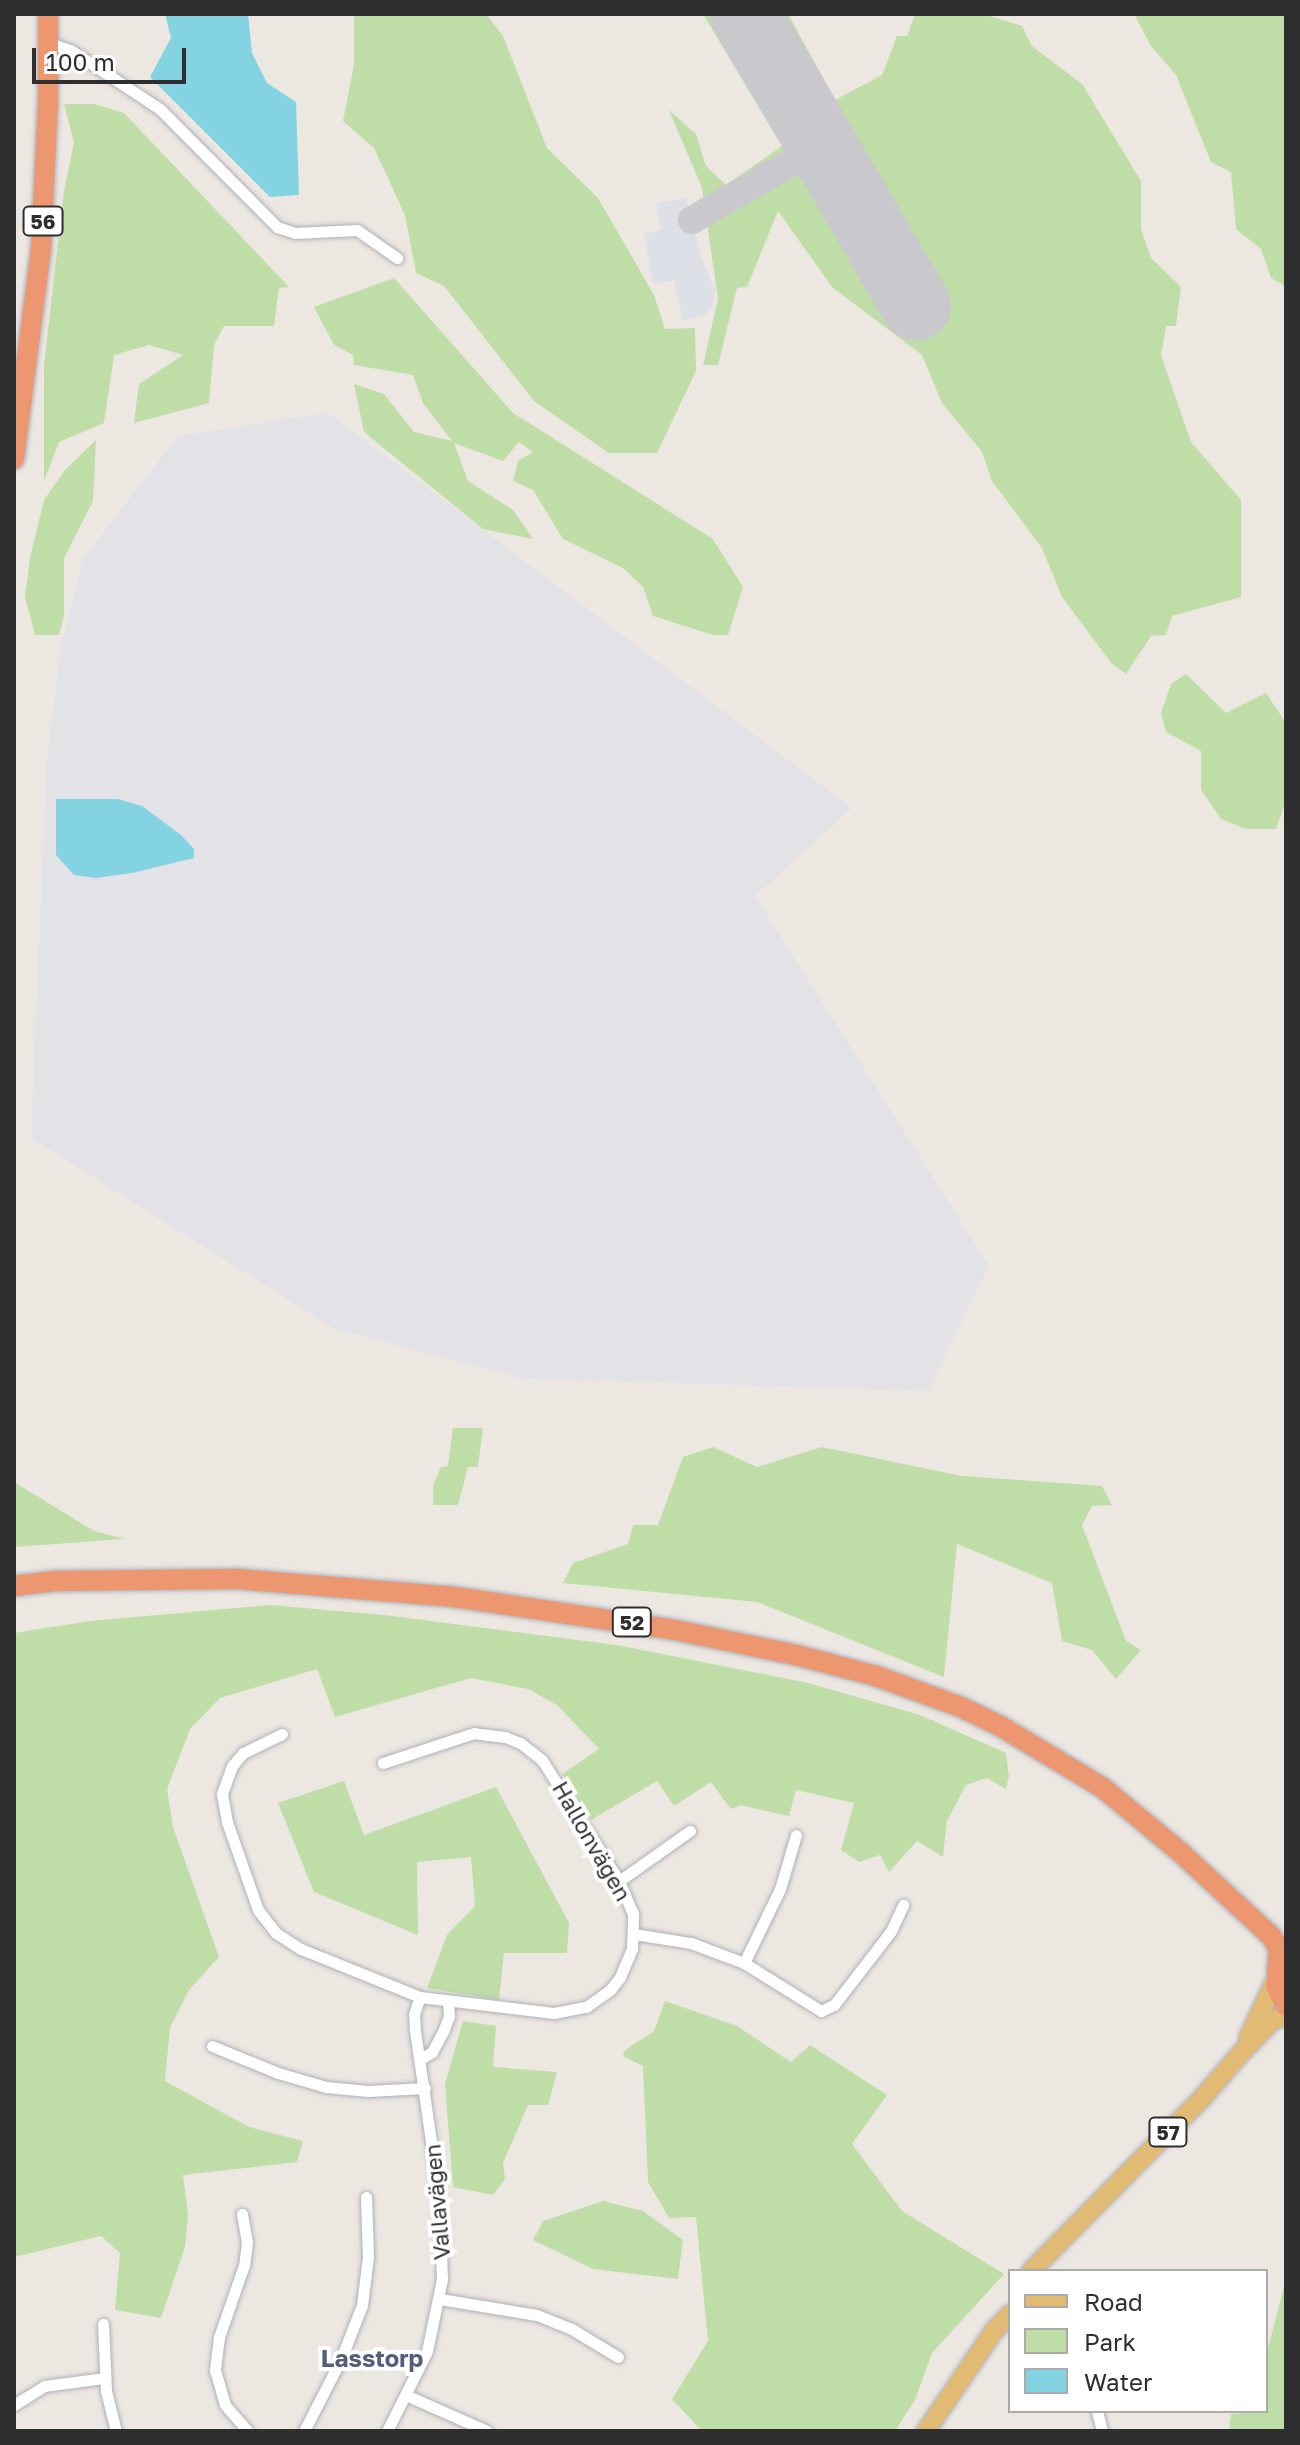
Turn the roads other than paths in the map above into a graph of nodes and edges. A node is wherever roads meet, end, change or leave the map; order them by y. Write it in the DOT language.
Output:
graph roads {
  1 [pos="48,14"];
  2 [pos="49,43"];
  3 [pos="397,258"];
  4 [pos="14,459"];
  5 [pos="14,1579"];
  6 [pos="55,1581"];
  7 [pos="14,1586"];
  8 [pos="282,1734"];
  9 [pos="383,1763"];
  10 [pos="690,1831"];
  11 [pos="796,1835"];
  12 [pos="619,1881"];
  13 [pos="903,1905"];
  14 [pos="1245,1912"];
  15 [pos="1286,1932"];
  16 [pos="634,1934"];
  17 [pos="744,1963"];
  18 [pos="1280,1969"];
  19 [pos="420,1997"];
  20 [pos="448,2002"];
  21 [pos="1286,2006"];
  22 [pos="1286,2014"];
  23 [pos="212,2046"];
  24 [pos="1242,2052"];
  25 [pos="420,2059"];
  26 [pos="425,2088"];
  27 [pos="366,2197"];
  28 [pos="1091,2208"];
  29 [pos="242,2214"];
  30 [pos="1033,2269"];
  31 [pos="1049,2269"];
  32 [pos="440,2299"];
  33 [pos="1008,2304"];
  34 [pos="1008,2316"];
  35 [pos="103,2324"];
  36 [pos="994,2331"];
  37 [pos="618,2357"];
  38 [pos="105,2378"];
  39 [pos="408,2396"];
  40 [pos="14,2405"];
  41 [pos="116,2431"];
  42 [pos="248,2431"];
  43 [pos="304,2431"];
  44 [pos="387,2431"];
  45 [pos="487,2431"];
  46 [pos="926,2431"];
  1 -- 2 [label="highway, 56"];
  2 -- 3 [label="street"];
  2 -- 4 [label="highway, 56"];
  5 -- 6 [label="highway, 52"];
  6 -- 7 [label="highway, 52"];
  6 -- 14 [label="highway, 52"];
  8 -- 19 [label="street"];
  9 -- 12 [label="street, Hallonvägen"];
  10 -- 12 [label="street"];
  11 -- 17 [label="street"];
  12 -- 16 [label="street, Hallonvägen"];
  13 -- 17 [label="street"];
  14 -- 15 [label="highway, 52"];
  14 -- 18 [label="highway, 52"];
  16 -- 17 [label="street"];
  16 -- 20 [label="street"];
  18 -- 21 [label="highway, 52"];
  18 -- 24 [label="main road, 57"];
  19 -- 20 [label="street"];
  19 -- 25 [label="street, Vallavägen"];
  20 -- 25 [label="street"];
  22 -- 24 [label="main road, 57"];
  23 -- 26 [label="street"];
  24 -- 28 [label="main road, 57"];
  25 -- 26 [label="street, Vallavägen"];
  26 -- 32 [label="street, Vallavägen"];
  27 -- 43 [label="street"];
  28 -- 30 [label="main road, 57"];
  28 -- 31 [label="main road, 57"];
  29 -- 42 [label="street"];
  32 -- 37 [label="street"];
  32 -- 39 [label="street, Vallavägen"];
  33 -- 36 [label="main road"];
  34 -- 36 [label="main road"];
  35 -- 38 [label="street"];
  36 -- 46 [label="main road"];
  38 -- 40 [label="street"];
  38 -- 41 [label="street"];
  39 -- 44 [label="street, Vallavägen"];
  39 -- 45 [label="street"];
}
